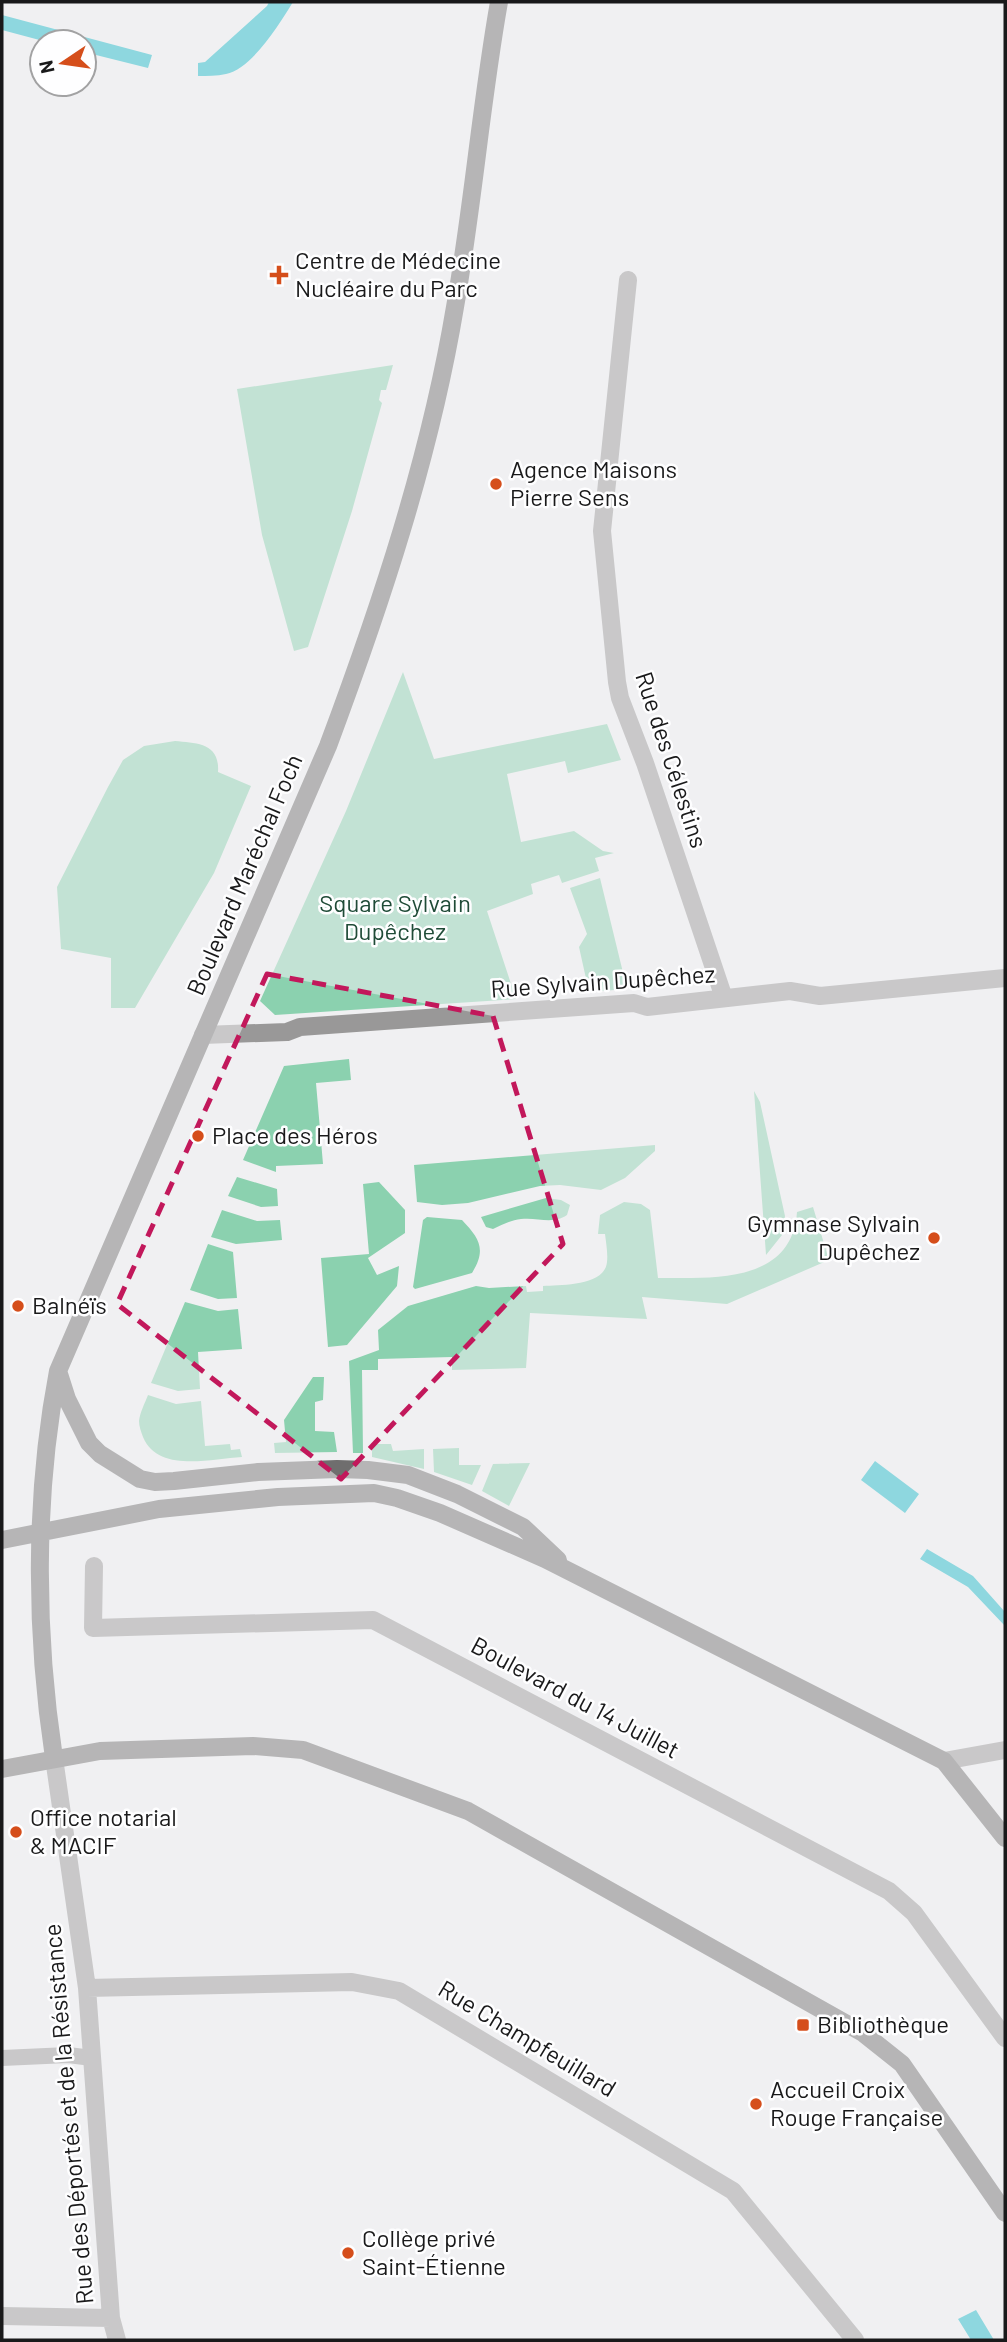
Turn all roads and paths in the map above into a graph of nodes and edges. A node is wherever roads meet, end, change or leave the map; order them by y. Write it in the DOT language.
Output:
graph roads {
  1 [pos="499,2"];
  2 [pos="628,280"];
  3 [pos="1005,978"];
  4 [pos="724,998"];
  5 [pos="203,1035"];
  6 [pos="58,1371"];
  7 [pos="41,1534"];
  8 [pos="2,1540"];
  9 [pos="94,1566"];
  10 [pos="574,1574"];
  11 [pos="1005,1750"];
  12 [pos="54,1758"];
  13 [pos="944,1760"];
  14 [pos="2,1769"];
  15 [pos="1005,1838"];
  16 [pos="88,1988"];
  17 [pos="1005,2038"];
  18 [pos="2,2058"];
  19 [pos="92,2058"];
  20 [pos="1005,2213"];
  21 [pos="2,2316"];
  22 [pos="111,2318"];
  23 [pos="117,2340"];
  24 [pos="855,2340"];
  1 -- 5 [label="main road, Boulevard Maréchal Foch"];
  2 -- 4 [label="street, Rue des Célestins"];
  3 -- 4 [label="street, Rue Sylvain Dupêchez"];
  4 -- 5 [label="street, Rue Sylvain Dupêchez"];
  5 -- 6 [label="main road, Boulevard Maréchal Foch"];
  6 -- 7 [label="main road, Boulevard Maréchal Foch"];
  6 -- 10 [label="main road"];
  7 -- 8 [label="main road"];
  7 -- 10 [label="main road"];
  7 -- 12 [label="main road, Boulevard Maréchal Foch"];
  9 -- 17 [label="street, Boulevard du 14 Juillet"];
  10 -- 13 [label="main road"];
  11 -- 13 [label="street"];
  12 -- 14 [label="main road"];
  12 -- 16 [label="street, Rue des Déportés et de la Résistance"];
  12 -- 20 [label="main road"];
  13 -- 15 [label="main road"];
  16 -- 19 [label="street, Rue des Déportés et de la Résistance"];
  16 -- 24 [label="street, Rue Champfeuillard"];
  18 -- 19 [label="lane"];
  19 -- 22 [label="street, Rue des Déportés et de la Résistance"];
  21 -- 22 [label="street"];
  22 -- 23 [label="street, Rue des Déportés et de la Résistance"];
}
